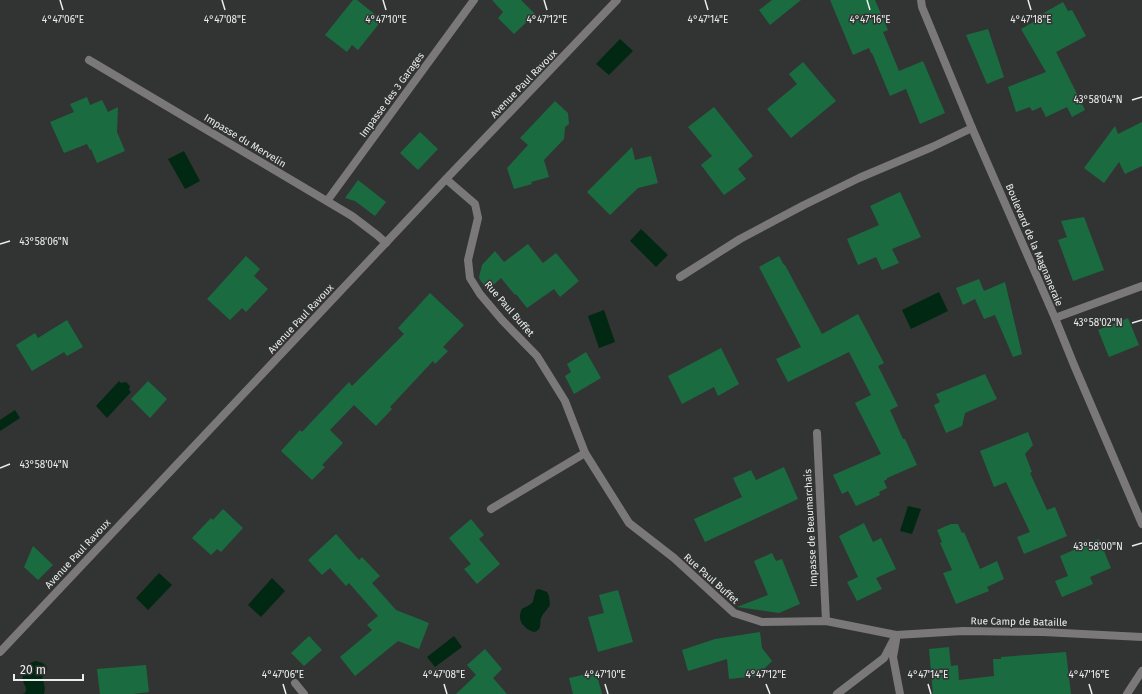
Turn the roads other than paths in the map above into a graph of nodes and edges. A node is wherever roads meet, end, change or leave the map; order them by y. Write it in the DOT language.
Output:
graph roads {
  1 [pos="474,0"];
  2 [pos="617,0"];
  3 [pos="921,0"];
  4 [pos="89,60"];
  5 [pos="972,128"];
  6 [pos="446,179"];
  7 [pos="327,201"];
  8 [pos="386,244"];
  9 [pos="680,277"];
  10 [pos="1142,286"];
  11 [pos="1055,318"];
  12 [pos="817,433"];
  13 [pos="585,453"];
  14 [pos="491,508"];
  15 [pos="1142,524"];
  16 [pos="826,621"];
  17 [pos="896,635"];
  18 [pos="1142,636"];
  19 [pos="0,652"];
  20 [pos="1142,671"];
  21 [pos="295,683"];
  22 [pos="304,694"];
  23 [pos="837,694"];
  24 [pos="900,694"];
  25 [pos="1127,694"];
  1 -- 7 [label="street, Impasse des 3 Garages"];
  2 -- 6 [label="street, Avenue Paul Ravoux"];
  3 -- 5 [label="street, Boulevard de la Magnaneraie"];
  4 -- 7 [label="street, Impasse du Mervelin"];
  5 -- 9 [label="street"];
  5 -- 11 [label="street, Boulevard de la Magnaneraie"];
  6 -- 8 [label="street, Avenue Paul Ravoux"];
  6 -- 13 [label="street, Rue Paul Buffet"];
  7 -- 8 [label="street, Impasse du Mervelin"];
  8 -- 19 [label="street, Avenue Paul Ravoux"];
  10 -- 11 [label="street"];
  11 -- 15 [label="street, Boulevard de la Magnaneraie"];
  12 -- 16 [label="street, Impasse de Beaumarchais"];
  13 -- 14 [label="street"];
  13 -- 16 [label="street, Rue Paul Buffet"];
  16 -- 17 [label="street, Rue Paul Buffet"];
  17 -- 18 [label="street, Rue Camp de Bataille"];
  17 -- 23 [label="street"];
  17 -- 24 [label="street"];
  20 -- 25 [label="street"];
  21 -- 22 [label="street"];
}
